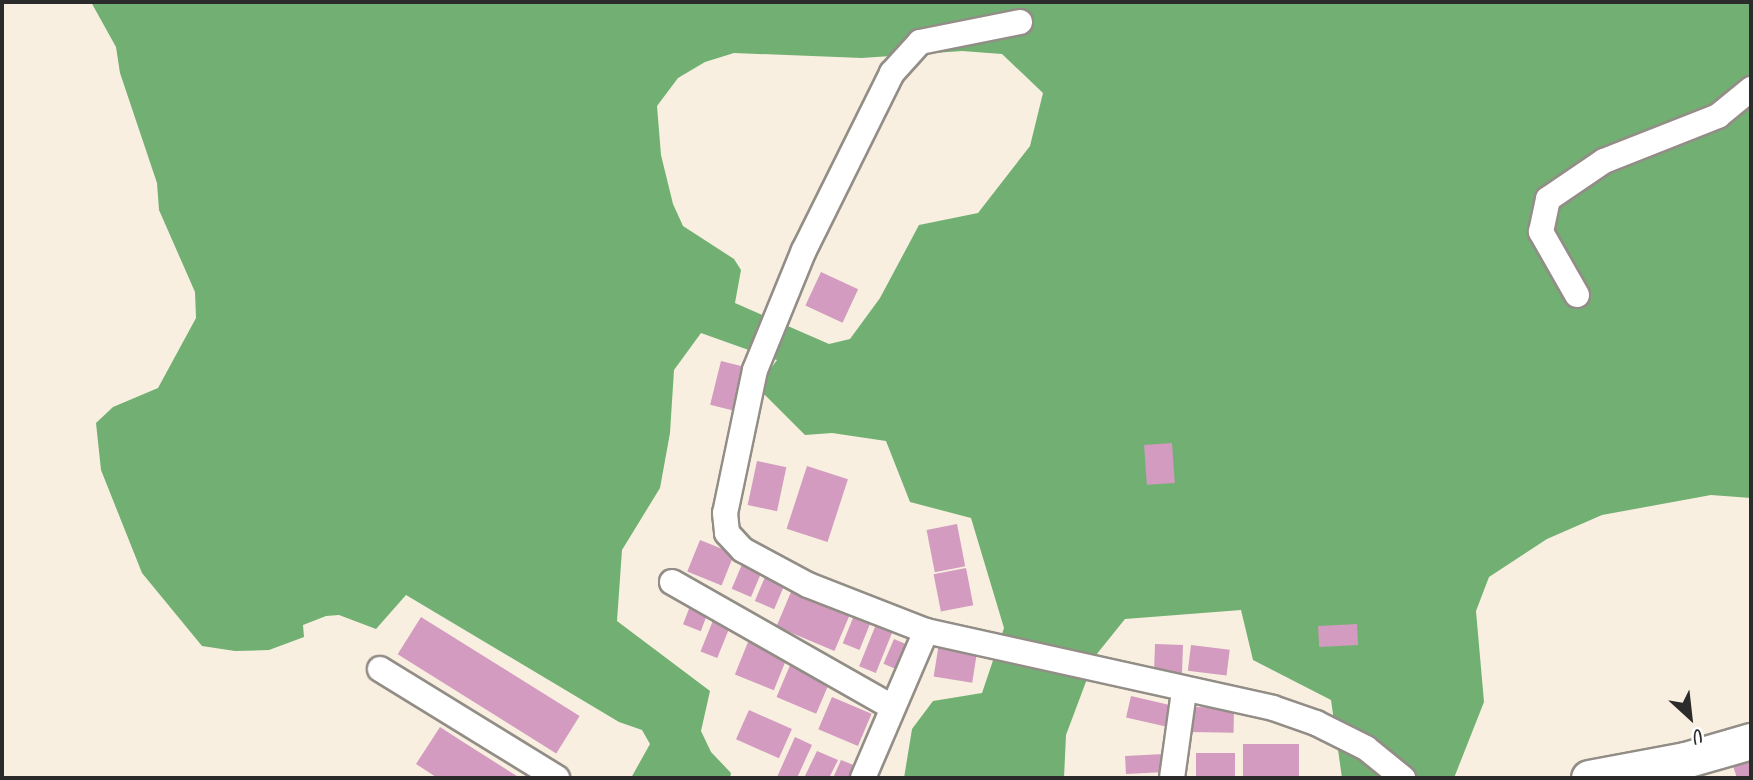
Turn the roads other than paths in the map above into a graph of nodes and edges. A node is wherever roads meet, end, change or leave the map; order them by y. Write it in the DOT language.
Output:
graph roads {
  1 [pos="1020,22"];
  2 [pos="1751,89"];
  3 [pos="1577,295"];
  4 [pos="672,582"];
  5 [pos="926,631"];
  6 [pos="380,669"];
  7 [pos="1184,691"];
  8 [pos="892,707"];
  9 [pos="1751,741"];
  10 [pos="557,778"];
  11 [pos="863,778"];
  12 [pos="1172,778"];
  13 [pos="1403,778"];
  14 [pos="1589,778"];
  1 -- 5 [label="street"];
  2 -- 3 [label="street"];
  4 -- 8 [label="street"];
  5 -- 7 [label="street"];
  5 -- 8 [label="street"];
  6 -- 10 [label="street"];
  7 -- 12 [label="street"];
  7 -- 13 [label="street"];
  8 -- 11 [label="street"];
  9 -- 14 [label="main road"];
}
